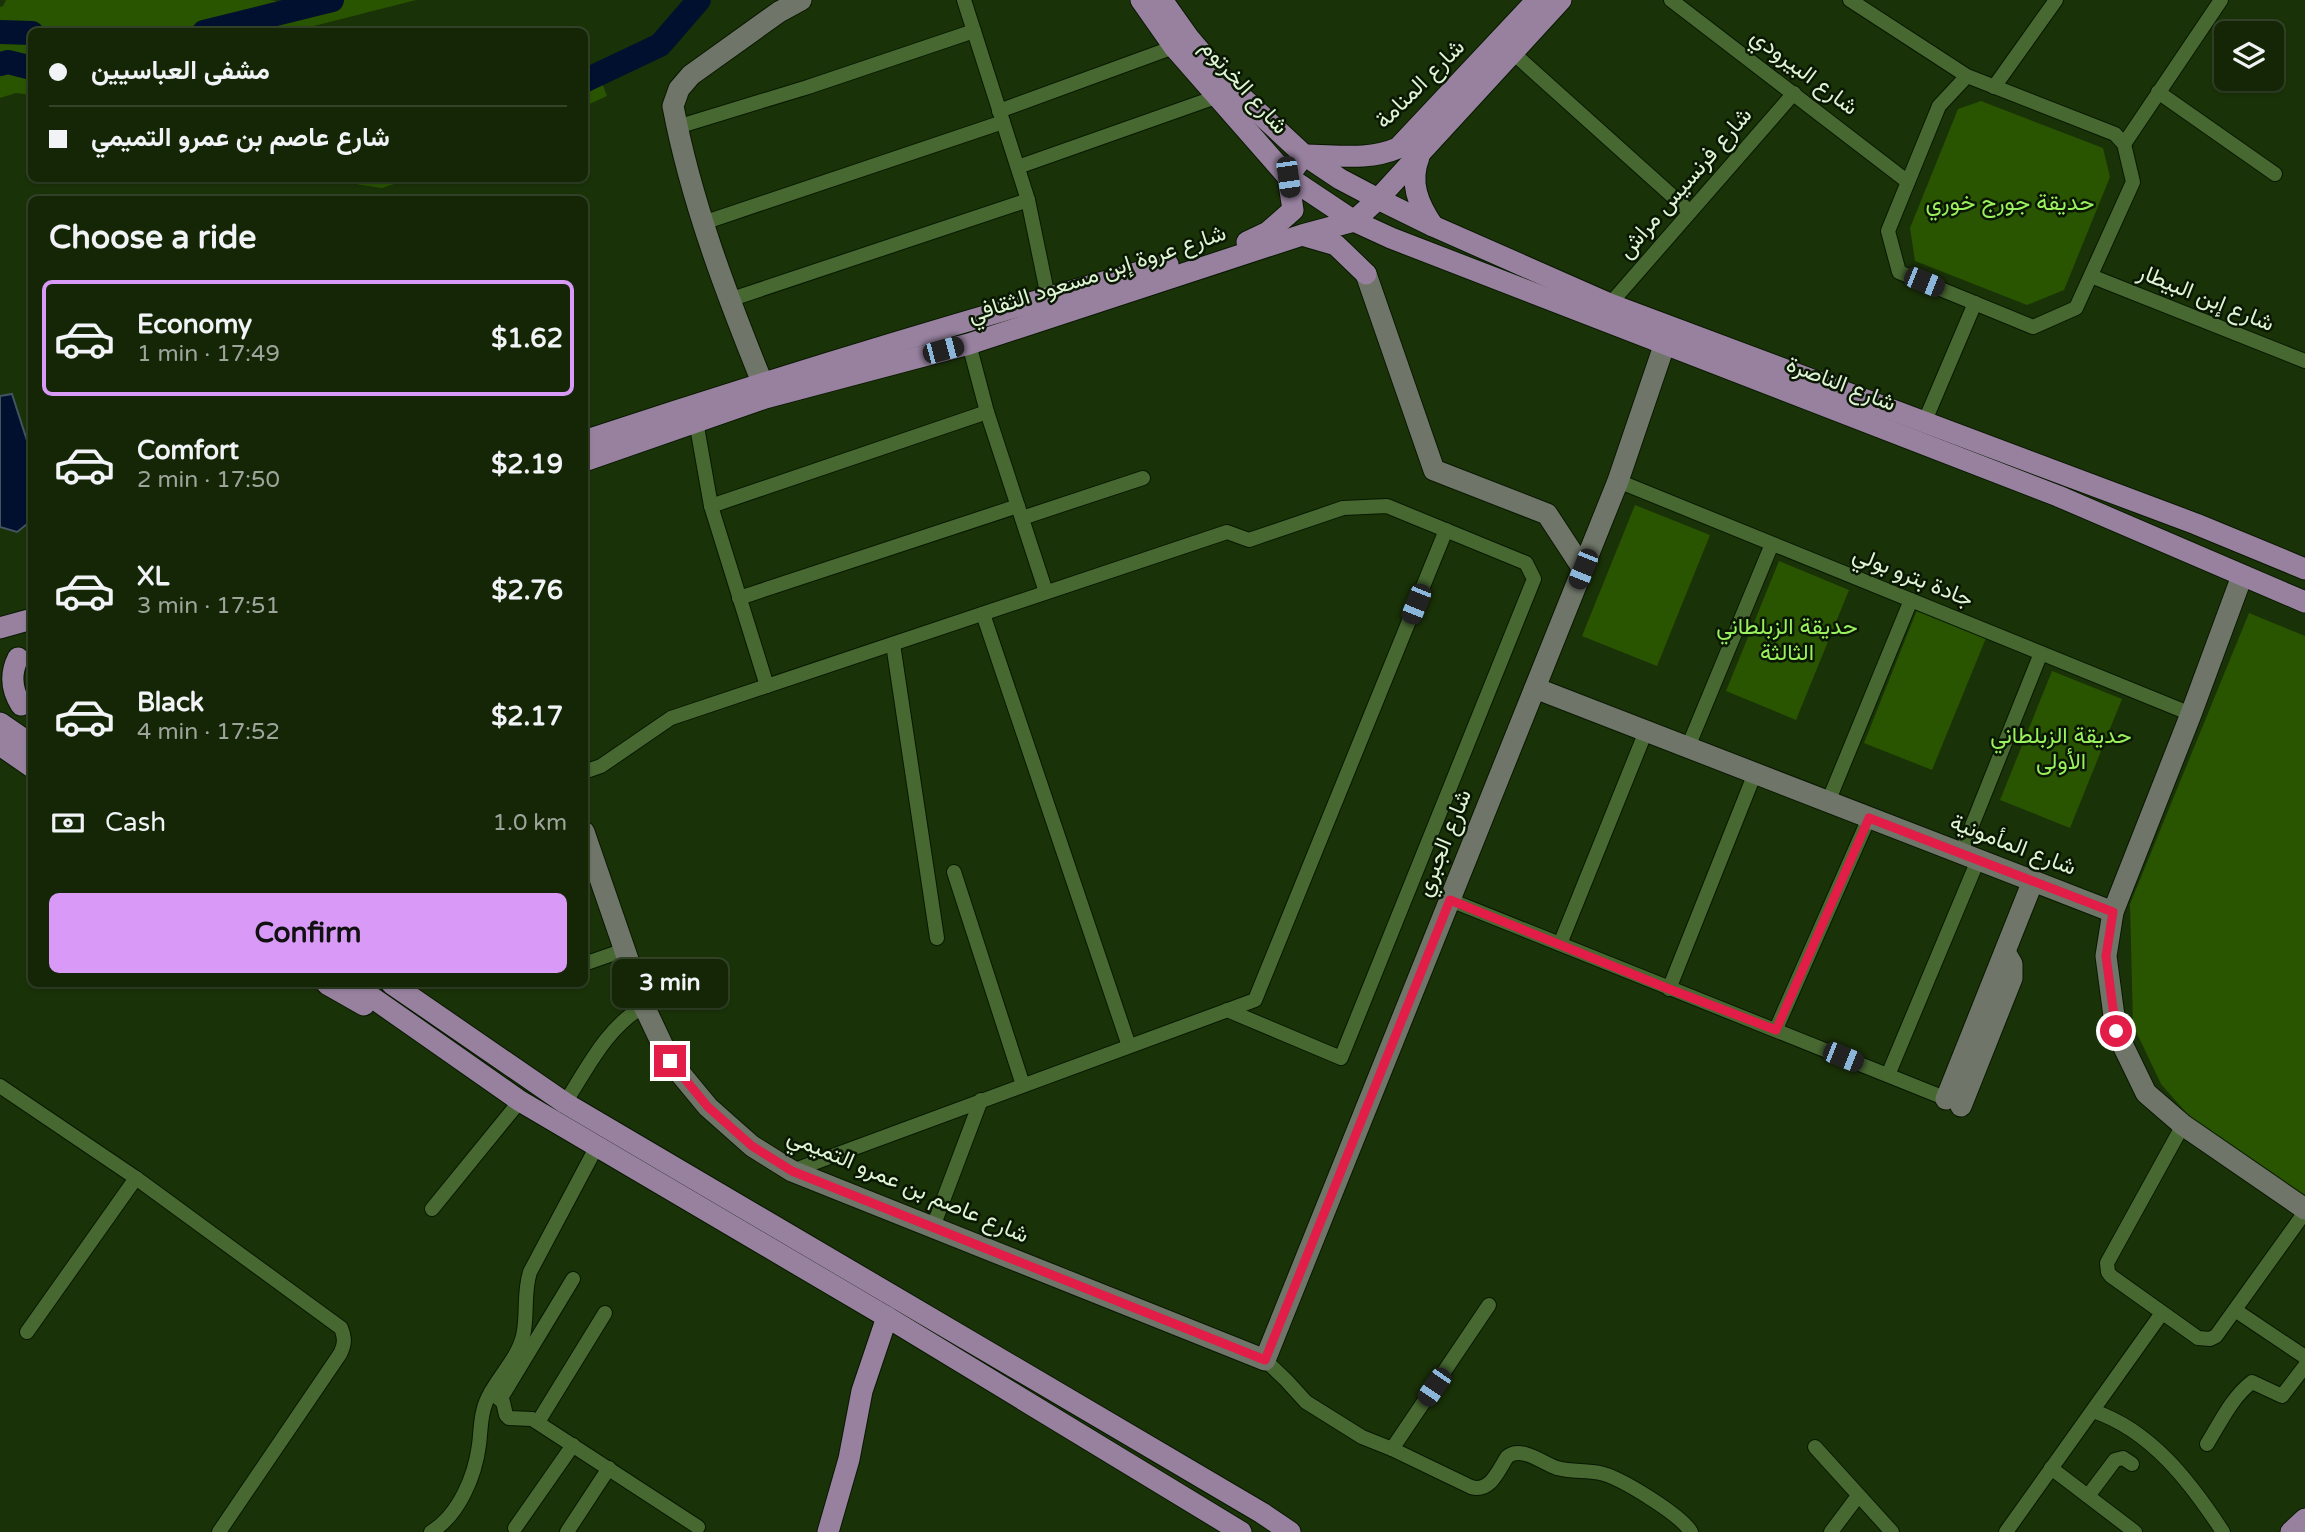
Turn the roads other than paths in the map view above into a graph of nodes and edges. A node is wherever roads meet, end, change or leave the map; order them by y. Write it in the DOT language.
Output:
graph roads {
  1 [pos="802,0"];
  2 [pos="964,0"];
  3 [pos="1140,0"];
  4 [pos="1161,0"];
  5 [pos="1537,0"];
  6 [pos="1561,0"];
  7 [pos="1671,0"];
  8 [pos="1850,0"];
  9 [pos="2056,0"];
  10 [pos="2221,0"];
  11 [pos="974,31"];
  12 [pos="1174,47"];
  13 [pos="1512,52"];
  14 [pos="1967,76"];
  15 [pos="1994,86"];
  16 [pos="2158,92"];
  17 [pos="1794,93"];
  18 [pos="1216,97"];
  19 [pos="1001,116"];
  20 [pos="677,127"];
  21 [pos="2123,144"];
  22 [pos="1304,155"];
  23 [pos="1409,157"];
  24 [pos="1018,167"];
  25 [pos="2275,174"];
  26 [pos="1288,177"];
  27 [pos="1908,182"];
  28 [pos="1378,199"];
  29 [pos="1028,200"];
  30 [pos="1689,211"];
  31 [pos="1354,221"];
  32 [pos="703,223"];
  33 [pos="1433,226"];
  34 [pos="1302,235"];
  35 [pos="1366,274"];
  36 [pos="2091,276"];
  37 [pos="1048,297"];
  38 [pos="729,300"];
  39 [pos="1975,303"];
  40 [pos="1610,304"];
  41 [pos="1665,343"];
  42 [pos="969,344"];
  43 [pos="2305,361"];
  44 [pos="762,382"];
  45 [pos="987,412"];
  46 [pos="696,421"];
  47 [pos="1924,423"];
  48 [pos="588,440"];
  49 [pos="588,460"];
  50 [pos="1143,478"];
  51 [pos="1618,481"];
  52 [pos="2058,496"];
  53 [pos="711,506"];
  54 [pos="1020,512"];
  55 [pos="1446,530"];
  56 [pos="1772,544"];
  57 [pos="1583,569"];
  58 [pos="2305,569"];
  59 [pos="2242,576"];
  60 [pos="2305,583"];
  61 [pos="1046,593"];
  62 [pos="739,598"];
  63 [pos="1911,600"];
  64 [pos="2305,601"];
  65 [pos="982,614"];
  66 [pos="28,620"];
  67 [pos="0,628"];
  68 [pos="893,644"];
  69 [pos="2041,653"];
  70 [pos="16,658"];
  71 [pos="767,686"];
  72 [pos="0,688"];
  73 [pos="1535,688"];
  74 [pos="26,709"];
  75 [pos="2191,715"];
  76 [pos="0,723"];
  77 [pos="1646,731"];
  78 [pos="28,742"];
  79 [pos="0,745"];
  80 [pos="1688,747"];
  81 [pos="0,761"];
  82 [pos="28,764"];
  83 [pos="588,771"];
  84 [pos="1755,773"];
  85 [pos="28,779"];
  86 [pos="1828,802"];
  87 [pos="1869,818"];
  88 [pos="588,844"];
  89 [pos="1970,856"];
  90 [pos="954,872"];
  91 [pos="2033,881"];
  92 [pos="1450,900"];
  93 [pos="2113,912"];
  94 [pos="937,938"];
  95 [pos="1560,944"];
  96 [pos="624,950"];
  97 [pos="588,963"];
  98 [pos="332,987"];
  99 [pos="357,987"];
  100 [pos="397,987"];
  101 [pos="405,987"];
  102 [pos="1669,989"];
  103 [pos="427,1006"];
  104 [pos="644,1006"];
  105 [pos="1227,1010"];
  106 [pos="1776,1030"];
  107 [pos="1129,1046"];
  108 [pos="450,1050"];
  109 [pos="1888,1075"];
  110 [pos="1023,1085"];
  111 [pos="0,1086"];
  112 [pos="981,1100"];
  113 [pos="520,1101"];
  114 [pos="1954,1102"];
  115 [pos="565,1103"];
  116 [pos="2183,1125"];
  117 [pos="597,1146"];
  118 [pos="792,1171"];
  119 [pos="135,1178"];
  120 [pos="432,1209"];
  121 [pos="2305,1211"];
  122 [pos="933,1227"];
  123 [pos="573,1279"];
  124 [pos="1489,1305"];
  125 [pos="2235,1310"];
  126 [pos="605,1313"];
  127 [pos="2162,1313"];
  128 [pos="887,1317"];
  129 [pos="27,1332"];
  130 [pos="2305,1357"];
  131 [pos="1265,1360"];
  132 [pos="2305,1366"];
  133 [pos="496,1395"];
  134 [pos="2093,1411"];
  135 [pos="538,1422"];
  136 [pos="2207,1444"];
  137 [pos="573,1445"];
  138 [pos="1815,1447"];
  139 [pos="1392,1449"];
  140 [pos="2132,1464"];
  141 [pos="609,1468"];
  142 [pos="2052,1468"];
  143 [pos="1858,1496"];
  144 [pos="2088,1496"];
  145 [pos="2305,1519"];
  146 [pos="698,1527"];
  147 [pos="515,1528"];
  148 [pos="1235,1530"];
  149 [pos="219,1532"];
  150 [pos="431,1532"];
  151 [pos="567,1532"];
  152 [pos="828,1532"];
  153 [pos="1290,1532"];
  154 [pos="1691,1532"];
  155 [pos="1831,1532"];
  156 [pos="1892,1532"];
  157 [pos="2006,1532"];
  158 [pos="2135,1532"];
  159 [pos="2223,1532"];
  160 [pos="2291,1532"];
  1 -- 20 [label="main road"];
  2 -- 11 [label="street"];
  3 -- 12 [label="main road, شارع الخرتوم"];
  4 -- 22 [label="main road, شارع الناصرة"];
  5 -- 23 [label="main road, شارع المنامة"];
  6 -- 13 [label="main road, شارع المنامة"];
  7 -- 17 [label="street, شارع البيرودي"];
  8 -- 14 [label="street"];
  9 -- 15 [label="street"];
  10 -- 16 [label="street"];
  11 -- 19 [label="street"];
  11 -- 20 [label="street"];
  12 -- 18 [label="main road, شارع الخرتوم"];
  12 -- 19 [label="street"];
  13 -- 23 [label="main road, شارع المنامة"];
  13 -- 30 [label="street"];
  14 -- 15 [label="street"];
  14 -- 27 [label="street"];
  15 -- 21 [label="street"];
  16 -- 21 [label="street"];
  16 -- 25 [label="street"];
  17 -- 27 [label="street, شارع البيرودي"];
  17 -- 30 [label="street, شارع فرنسيس مراش"];
  18 -- 24 [label="street"];
  18 -- 26 [label="main road, شارع الخرتوم"];
  19 -- 24 [label="street"];
  19 -- 32 [label="street"];
  20 -- 32 [label="main road"];
  21 -- 36 [label="street"];
  22 -- 23 [label="main road, شارع المنامة"];
  22 -- 26 [label="main road"];
  22 -- 28 [label="main road, شارع الناصرة"];
  23 -- 28 [label="main road, شارع المنامة"];
  23 -- 33 [label="main road"];
  24 -- 29 [label="street"];
  26 -- 31 [label="main road, شارع الخرتوم"];
  26 -- 37 [label="main road, شارع عروة إبن مسعود الثقافي"];
  27 -- 39 [label="street"];
  28 -- 31 [label="main road, شارع عروة إبن مسعود الثقافي"];
  28 -- 33 [label="main road, شارع الناصرة"];
  29 -- 37 [label="street"];
  29 -- 38 [label="street"];
  30 -- 40 [label="street, شارع فرنسيس مراش"];
  31 -- 34 [label="main road, شارع عروة إبن مسعود الثقافي"];
  31 -- 35 [label="main road"];
  31 -- 41 [label="main road, شارع الناصرة"];
  32 -- 38 [label="main road"];
  33 -- 40 [label="main road, شارع الناصرة"];
  34 -- 35 [label="main road"];
  34 -- 42 [label="main road, شارع عروة إبن مسعود الثقافي"];
  35 -- 57 [label="main road"];
  36 -- 39 [label="street"];
  36 -- 43 [label="street, شارع إبن البيطار"];
  37 -- 44 [label="main road, شارع عروة إبن مسعود الثقافي"];
  38 -- 44 [label="main road"];
  39 -- 47 [label="street"];
  40 -- 47 [label="main road, شارع الناصرة"];
  41 -- 51 [label="main road, شارع الجبري"];
  41 -- 52 [label="main road, شارع الناصرة"];
  42 -- 45 [label="street"];
  42 -- 46 [label="main road, شارع عروة إبن مسعود الثقافي"];
  44 -- 48 [label="main road, شارع عروة إبن مسعود الثقافي"];
  45 -- 53 [label="street"];
  45 -- 54 [label="street"];
  46 -- 49 [label="main road, شارع عروة إبن مسعود الثقافي"];
  46 -- 53 [label="street"];
  47 -- 58 [label="main road, شارع الناصرة"];
  50 -- 54 [label="street"];
  51 -- 56 [label="street, جادة بترو بولي"];
  51 -- 57 [label="main road, شارع الجبري"];
  52 -- 60 [label="main road"];
  52 -- 64 [label="main road, شارع الناصرة"];
  53 -- 62 [label="street"];
  54 -- 61 [label="street"];
  54 -- 62 [label="street"];
  55 -- 61 [label="street"];
  55 -- 105 [label="street"];
  55 -- 105 [label="street"];
  56 -- 63 [label="street, جادة بترو بولي"];
  56 -- 80 [label="street"];
  57 -- 73 [label="main road, شارع الجبري"];
  59 -- 75 [label="main road"];
  61 -- 65 [label="street"];
  62 -- 71 [label="street"];
  63 -- 69 [label="street, جادة بترو بولي"];
  63 -- 86 [label="street"];
  65 -- 68 [label="street"];
  65 -- 107 [label="street"];
  66 -- 67 [label="main road"];
  68 -- 71 [label="street"];
  68 -- 94 [label="street"];
  69 -- 75 [label="street, جادة بترو بولي"];
  69 -- 89 [label="street"];
  70 -- 74 [label="main road"];
  71 -- 83 [label="street"];
  72 -- 74 [label="main road"];
  73 -- 77 [label="main road, شارع المأمونية"];
  73 -- 92 [label="main road, شارع الجبري"];
  75 -- 93 [label="main road"];
  76 -- 78 [label="main road"];
  77 -- 80 [label="main road, شارع المأمونية"];
  77 -- 95 [label="street"];
  79 -- 82 [label="main road"];
  80 -- 84 [label="main road, شارع المأمونية"];
  81 -- 85 [label="main road"];
  84 -- 86 [label="main road, شارع المأمونية"];
  84 -- 102 [label="street"];
  86 -- 87 [label="main road, شارع المأمونية"];
  87 -- 89 [label="main road, شارع المأمونية"];
  87 -- 106 [label="street"];
  88 -- 96 [label="main road, شارع عاصم بن عمرو التميمي"];
  89 -- 91 [label="main road, شارع المأمونية"];
  89 -- 109 [label="street"];
  90 -- 110 [label="street"];
  91 -- 93 [label="main road, شارع المأمونية"];
  91 -- 114 [label="main road"];
  92 -- 95 [label="street"];
  92 -- 131 [label="main road, شارع الجبري"];
  93 -- 116 [label="main road"];
  95 -- 102 [label="street"];
  96 -- 97 [label="street"];
  96 -- 104 [label="main road, شارع عاصم بن عمرو التميمي"];
  98 -- 108 [label="main road"];
  99 -- 108 [label="main road"];
  100 -- 103 [label="main road"];
  101 -- 103 [label="main road"];
  102 -- 106 [label="street"];
  103 -- 115 [label="main road"];
  104 -- 115 [label="street"];
  104 -- 118 [label="main road, شارع عاصم بن عمرو التميمي"];
  105 -- 107 [label="street"];
  106 -- 109 [label="street"];
  107 -- 110 [label="street"];
  108 -- 113 [label="main road"];
  109 -- 114 [label="street"];
  110 -- 112 [label="street"];
  111 -- 119 [label="street"];
  112 -- 118 [label="street"];
  112 -- 122 [label="street"];
  113 -- 117 [label="main road"];
  113 -- 120 [label="street"];
  115 -- 153 [label="main road"];
  116 -- 121 [label="main road"];
  116 -- 127 [label="street"];
  117 -- 128 [label="main road"];
  117 -- 133 [label="street"];
  118 -- 122 [label="main road, شارع عاصم بن عمرو التميمي"];
  119 -- 129 [label="street"];
  119 -- 149 [label="street"];
  121 -- 125 [label="street"];
  122 -- 131 [label="main road, شارع عاصم بن عمرو التميمي"];
  123 -- 133 [label="street"];
  124 -- 139 [label="street"];
  125 -- 127 [label="street"];
  125 -- 130 [label="street"];
  126 -- 135 [label="street"];
  127 -- 134 [label="street"];
  128 -- 148 [label="main road"];
  128 -- 152 [label="main road"];
  131 -- 139 [label="street"];
  132 -- 136 [label="street"];
  133 -- 135 [label="street"];
  133 -- 150 [label="street"];
  134 -- 142 [label="street"];
  134 -- 159 [label="street"];
  135 -- 137 [label="street"];
  137 -- 141 [label="street"];
  137 -- 147 [label="street"];
  138 -- 143 [label="street"];
  139 -- 154 [label="street"];
  140 -- 144 [label="street"];
  141 -- 146 [label="street"];
  141 -- 151 [label="street"];
  142 -- 144 [label="street"];
  142 -- 157 [label="street"];
  143 -- 155 [label="street"];
  143 -- 156 [label="street"];
  144 -- 158 [label="street"];
  145 -- 160 [label="main road"];
}
